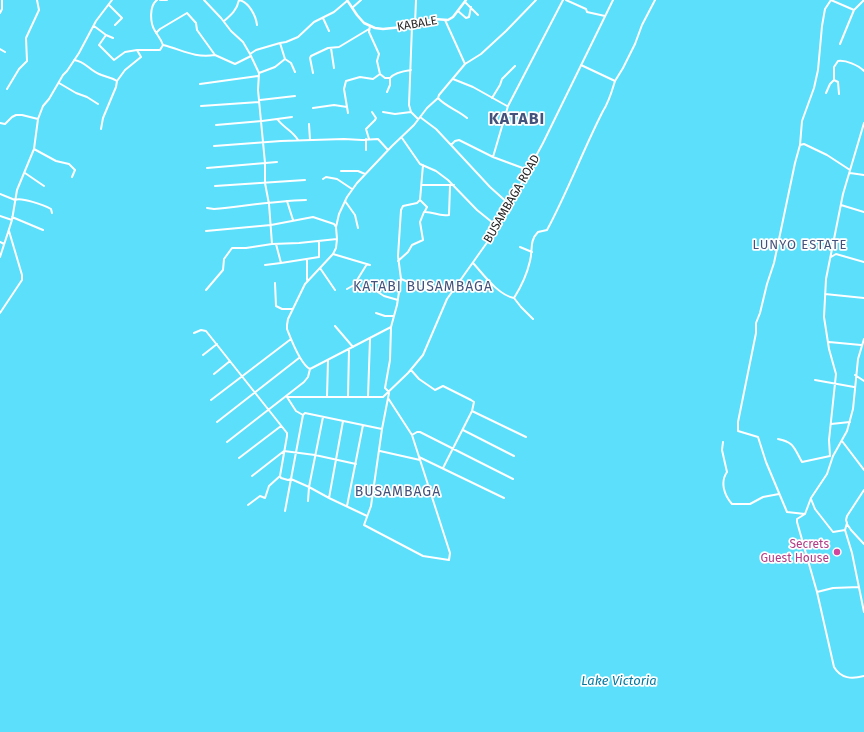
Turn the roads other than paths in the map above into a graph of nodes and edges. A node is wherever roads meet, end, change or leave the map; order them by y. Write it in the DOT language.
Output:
graph roads {
  1 [pos="2,0"];
  2 [pos="37,0"];
  3 [pos="112,0"];
  4 [pos="158,0"];
  5 [pos="167,0"];
  6 [pos="204,0"];
  7 [pos="239,0"];
  8 [pos="361,0"];
  9 [pos="416,0"];
  10 [pos="536,0"];
  11 [pos="565,0"];
  12 [pos="613,0"];
  13 [pos="656,0"];
  14 [pos="864,0"];
  15 [pos="347,1"];
  16 [pos="465,1"];
  17 [pos="109,5"];
  18 [pos="471,7"];
  19 [pos="352,8"];
  20 [pos="854,10"];
  21 [pos="458,11"];
  22 [pos="0,13"];
  23 [pos="478,15"];
  24 [pos="606,16"];
  25 [pos="323,18"];
  26 [pos="445,20"];
  27 [pos="224,21"];
  28 [pos="115,25"];
  29 [pos="257,25"];
  30 [pos="370,25"];
  31 [pos="94,26"];
  32 [pos="414,26"];
  33 [pos="368,29"];
  34 [pos="329,31"];
  35 [pos="156,33"];
  36 [pos="106,35"];
  37 [pos="113,38"];
  38 [pos="280,43"];
  39 [pos="840,44"];
  40 [pos="164,45"];
  41 [pos="330,48"];
  42 [pos="0,49"];
  43 [pos="137,50"];
  44 [pos="5,52"];
  45 [pos="214,55"];
  46 [pos="251,55"];
  47 [pos="285,59"];
  48 [pos="74,60"];
  49 [pos="465,64"];
  50 [pos="515,66"];
  51 [pos="581,66"];
  52 [pos="334,68"];
  53 [pos="411,70"];
  54 [pos="864,71"];
  55 [pos="295,72"];
  56 [pos="313,73"];
  57 [pos="380,74"];
  58 [pos="258,75"];
  59 [pos="390,78"];
  60 [pos="453,79"];
  61 [pos="615,80"];
  62 [pos="834,80"];
  63 [pos="117,81"];
  64 [pos="59,82"];
  65 [pos="200,84"];
  66 [pos="7,89"];
  67 [pos="387,92"];
  68 [pos="826,93"];
  69 [pos="839,94"];
  70 [pos="294,96"];
  71 [pos="438,98"];
  72 [pos="492,98"];
  73 [pos="260,101"];
  74 [pos="98,104"];
  75 [pos="201,106"];
  76 [pos="508,106"];
  77 [pos="347,107"];
  78 [pos="312,108"];
  79 [pos="372,112"];
  80 [pos="383,112"];
  81 [pos="411,112"];
  82 [pos="348,113"];
  83 [pos="292,117"];
  84 [pos="418,118"];
  85 [pos="467,118"];
  86 [pos="38,119"];
  87 [pos="278,120"];
  88 [pos="262,121"];
  89 [pos="0,123"];
  90 [pos="864,123"];
  91 [pos="309,124"];
  92 [pos="216,126"];
  93 [pos="101,129"];
  94 [pos="402,138"];
  95 [pos="367,139"];
  96 [pos="298,140"];
  97 [pos="310,140"];
  98 [pos="263,142"];
  99 [pos="451,144"];
  100 [pos="800,144"];
  101 [pos="214,146"];
  102 [pos="34,149"];
  103 [pos="366,150"];
  104 [pos="388,150"];
  105 [pos="493,157"];
  106 [pos="277,162"];
  107 [pos="265,163"];
  108 [pos="423,165"];
  109 [pos="207,168"];
  110 [pos="528,170"];
  111 [pos="850,170"];
  112 [pos="341,171"];
  113 [pos="25,173"];
  114 [pos="849,173"];
  115 [pos="365,174"];
  116 [pos="864,175"];
  117 [pos="72,177"];
  118 [pos="323,179"];
  119 [pos="304,180"];
  120 [pos="265,184"];
  121 [pos="421,185"];
  122 [pos="454,185"];
  123 [pos="44,186"];
  124 [pos="215,186"];
  125 [pos="450,186"];
  126 [pos="352,189"];
  127 [pos="0,194"];
  128 [pos="15,200"];
  129 [pos="287,200"];
  130 [pos="306,200"];
  131 [pos="420,200"];
  132 [pos="345,201"];
  133 [pos="269,204"];
  134 [pos="510,205"];
  135 [pos="841,205"];
  136 [pos="207,208"];
  137 [pos="424,212"];
  138 [pos="864,212"];
  139 [pos="52,213"];
  140 [pos="0,216"];
  141 [pos="12,219"];
  142 [pos="293,220"];
  143 [pos="271,225"];
  144 [pos="336,227"];
  145 [pos="498,227"];
  146 [pos="358,228"];
  147 [pos="9,230"];
  148 [pos="44,230"];
  149 [pos="206,231"];
  150 [pos="337,238"];
  151 [pos="319,240"];
  152 [pos="0,242"];
  153 [pos="4,244"];
  154 [pos="272,244"];
  155 [pos="276,244"];
  156 [pos="520,247"];
  157 [pos="532,252"];
  158 [pos="333,254"];
  159 [pos="0,257"];
  160 [pos="830,258"];
  161 [pos="307,259"];
  162 [pos="398,261"];
  163 [pos="864,262"];
  164 [pos="281,263"];
  165 [pos="473,263"];
  166 [pos="265,265"];
  167 [pos="320,267"];
  168 [pos="401,279"];
  169 [pos="307,281"];
  170 [pos="275,283"];
  171 [pos="367,285"];
  172 [pos="347,289"];
  173 [pos="455,289"];
  174 [pos="206,290"];
  175 [pos="335,290"];
  176 [pos="825,294"];
  177 [pos="514,298"];
  178 [pos="864,298"];
  179 [pos="398,300"];
  180 [pos="293,309"];
  181 [pos="0,313"];
  182 [pos="376,313"];
  183 [pos="394,316"];
  184 [pos="533,319"];
  185 [pos="335,326"];
  186 [pos="391,327"];
  187 [pos="194,333"];
  188 [pos="291,339"];
  189 [pos="370,339"];
  190 [pos="864,339"];
  191 [pos="829,342"];
  192 [pos="217,344"];
  193 [pos="861,344"];
  194 [pos="354,347"];
  195 [pos="349,349"];
  196 [pos="203,355"];
  197 [pos="300,357"];
  198 [pos="328,360"];
  199 [pos="230,361"];
  200 [pos="310,369"];
  201 [pos="411,370"];
  202 [pos="214,374"];
  203 [pos="855,375"];
  204 [pos="242,376"];
  205 [pos="815,380"];
  206 [pos="864,381"];
  207 [pos="835,384"];
  208 [pos="854,387"];
  209 [pos="389,392"];
  210 [pos="254,393"];
  211 [pos="287,397"];
  212 [pos="327,397"];
  213 [pos="348,397"];
  214 [pos="368,397"];
  215 [pos="388,398"];
  216 [pos="211,400"];
  217 [pos="268,410"];
  218 [pos="472,411"];
  219 [pos="303,415"];
  220 [pos="323,417"];
  221 [pos="343,421"];
  222 [pos="217,422"];
  223 [pos="850,422"];
  224 [pos="832,424"];
  225 [pos="363,425"];
  226 [pos="281,426"];
  227 [pos="382,429"];
  228 [pos="463,430"];
  229 [pos="412,435"];
  230 [pos="526,437"];
  231 [pos="778,439"];
  232 [pos="842,441"];
  233 [pos="227,442"];
  234 [pos="723,442"];
  235 [pos="453,449"];
  236 [pos="284,451"];
  237 [pos="380,451"];
  238 [pos="296,452"];
  239 [pos="316,455"];
  240 [pos="419,456"];
  241 [pos="514,456"];
  242 [pos="831,456"];
  243 [pos="239,458"];
  244 [pos="336,460"];
  245 [pos="420,460"];
  246 [pos="356,464"];
  247 [pos="443,468"];
  248 [pos="864,470"];
  249 [pos="252,476"];
  250 [pos="280,476"];
  251 [pos="291,479"];
  252 [pos="513,479"];
  253 [pos="309,487"];
  254 [pos="864,490"];
  255 [pos="779,494"];
  256 [pos="328,498"];
  257 [pos="504,498"];
  258 [pos="811,498"];
  259 [pos="308,501"];
  260 [pos="248,505"];
  261 [pos="347,506"];
  262 [pos="285,511"];
  263 [pos="805,514"];
  264 [pos="367,516"];
  265 [pos="847,523"];
  266 [pos="845,530"];
  267 [pos="864,544"];
  268 [pos="859,587"];
  269 [pos="817,592"];
  270 [pos="863,601"];
  271 [pos="864,612"];
  272 [pos="864,676"];
  1 -- 22 [label="street"];
  2 -- 66 [label="street"];
  3 -- 17 [label="street"];
  4 -- 5 [label="street"];
  4 -- 35 [label="street"];
  6 -- 27 [label="street"];
  7 -- 27 [label="street"];
  7 -- 29 [label="street"];
  8 -- 19 [label="street"];
  9 -- 32 [label="street"];
  10 -- 49 [label="street"];
  11 -- 24 [label="street"];
  11 -- 76 [label="street"];
  12 -- 24 [label="street, BUSAMBAGA ROAD"];
  13 -- 61 [label="street"];
  14 -- 20 [label="street"];
  15 -- 19 [label="street"];
  15 -- 25 [label="street"];
  16 -- 18 [label="street"];
  16 -- 21 [label="street, KABALE"];
  17 -- 28 [label="street"];
  17 -- 31 [label="street"];
  18 -- 21 [label="street"];
  18 -- 23 [label="street"];
  19 -- 30 [label="street"];
  20 -- 39 [label="street"];
  20 -- 100 [label="street"];
  21 -- 26 [label="street, KABALE"];
  24 -- 51 [label="street, BUSAMBAGA ROAD"];
  25 -- 34 [label="street"];
  25 -- 38 [label="street"];
  26 -- 32 [label="street, KABALE"];
  26 -- 49 [label="street"];
  27 -- 46 [label="street"];
  30 -- 32 [label="street, KABALE"];
  30 -- 33 [label="street"];
  31 -- 36 [label="street"];
  31 -- 48 [label="street"];
  32 -- 53 [label="street"];
  33 -- 41 [label="street"];
  33 -- 57 [label="street"];
  35 -- 40 [label="street"];
  35 -- 45 [label="street"];
  36 -- 37 [label="street"];
  36 -- 43 [label="street"];
  38 -- 46 [label="street"];
  38 -- 47 [label="street"];
  40 -- 43 [label="street"];
  40 -- 45 [label="street"];
  41 -- 52 [label="street"];
  41 -- 56 [label="street"];
  42 -- 44 [label="street"];
  43 -- 63 [label="street"];
  45 -- 46 [label="street"];
  46 -- 58 [label="street"];
  47 -- 55 [label="street"];
  47 -- 58 [label="street"];
  48 -- 63 [label="street"];
  48 -- 64 [label="street"];
  49 -- 60 [label="street"];
  50 -- 72 [label="street"];
  51 -- 61 [label="street"];
  51 -- 110 [label="street, BUSAMBAGA ROAD"];
  53 -- 59 [label="street"];
  53 -- 81 [label="street"];
  54 -- 62 [label="street"];
  57 -- 59 [label="street"];
  57 -- 77 [label="street"];
  58 -- 65 [label="street"];
  58 -- 73 [label="street"];
  59 -- 67 [label="street"];
  60 -- 71 [label="street"];
  60 -- 72 [label="street"];
  61 -- 157 [label="street"];
  62 -- 68 [label="street"];
  62 -- 69 [label="street"];
  63 -- 93 [label="street"];
  64 -- 74 [label="street"];
  64 -- 86 [label="street"];
  70 -- 73 [label="street"];
  71 -- 84 [label="street"];
  71 -- 85 [label="street"];
  72 -- 76 [label="street"];
  73 -- 75 [label="street"];
  73 -- 88 [label="street"];
  76 -- 105 [label="street"];
  77 -- 78 [label="street"];
  77 -- 82 [label="street"];
  79 -- 95 [label="street"];
  80 -- 81 [label="street"];
  81 -- 84 [label="street"];
  83 -- 87 [label="street"];
  84 -- 94 [label="street"];
  84 -- 99 [label="street"];
  86 -- 89 [label="street"];
  86 -- 102 [label="street"];
  87 -- 88 [label="street"];
  87 -- 96 [label="street"];
  88 -- 92 [label="street"];
  88 -- 98 [label="street"];
  90 -- 111 [label="street"];
  91 -- 97 [label="street"];
  94 -- 104 [label="street"];
  94 -- 108 [label="street"];
  95 -- 97 [label="street"];
  95 -- 103 [label="street"];
  95 -- 104 [label="street"];
  96 -- 97 [label="street"];
  96 -- 98 [label="street"];
  98 -- 101 [label="street"];
  98 -- 107 [label="street"];
  99 -- 105 [label="street"];
  99 -- 134 [label="street"];
  100 -- 111 [label="street"];
  100 -- 255 [label="street"];
  102 -- 113 [label="street"];
  102 -- 117 [label="street"];
  104 -- 115 [label="street"];
  105 -- 110 [label="street"];
  106 -- 107 [label="street"];
  107 -- 109 [label="street"];
  107 -- 120 [label="street"];
  108 -- 121 [label="street"];
  108 -- 122 [label="street"];
  110 -- 134 [label="street, BUSAMBAGA ROAD"];
  111 -- 114 [label="street"];
  112 -- 115 [label="street"];
  113 -- 123 [label="street"];
  113 -- 128 [label="street"];
  114 -- 116 [label="street"];
  114 -- 135 [label="street"];
  115 -- 126 [label="street"];
  118 -- 126 [label="street"];
  119 -- 120 [label="street"];
  120 -- 124 [label="street"];
  120 -- 133 [label="street"];
  121 -- 125 [label="street"];
  121 -- 131 [label="street"];
  122 -- 125 [label="street"];
  122 -- 145 [label="street"];
  125 -- 137 [label="street"];
  126 -- 132 [label="street"];
  127 -- 128 [label="street"];
  128 -- 139 [label="street"];
  128 -- 141 [label="street"];
  129 -- 130 [label="street"];
  129 -- 133 [label="street"];
  129 -- 142 [label="street"];
  131 -- 137 [label="street"];
  131 -- 162 [label="street"];
  132 -- 144 [label="street"];
  132 -- 146 [label="street"];
  133 -- 136 [label="street"];
  133 -- 143 [label="street"];
  134 -- 145 [label="street, BUSAMBAGA ROAD"];
  135 -- 138 [label="street"];
  135 -- 160 [label="street"];
  137 -- 162 [label="street"];
  140 -- 141 [label="street"];
  141 -- 147 [label="street"];
  141 -- 148 [label="street"];
  142 -- 143 [label="street"];
  142 -- 144 [label="street"];
  143 -- 149 [label="street"];
  143 -- 154 [label="street"];
  144 -- 150 [label="street"];
  145 -- 165 [label="street, BUSAMBAGA ROAD"];
  147 -- 153 [label="street"];
  147 -- 181 [label="street"];
  150 -- 151 [label="street"];
  150 -- 158 [label="street"];
  151 -- 155 [label="street"];
  151 -- 161 [label="street"];
  152 -- 153 [label="street"];
  153 -- 159 [label="street"];
  154 -- 155 [label="street"];
  154 -- 174 [label="street"];
  155 -- 164 [label="street"];
  156 -- 157 [label="street"];
  157 -- 177 [label="street"];
  158 -- 167 [label="street"];
  158 -- 172 [label="street"];
  160 -- 163 [label="street"];
  160 -- 176 [label="street"];
  161 -- 164 [label="street"];
  161 -- 169 [label="street"];
  162 -- 168 [label="street"];
  164 -- 166 [label="street"];
  165 -- 173 [label="street, BUSAMBAGA ROAD"];
  165 -- 177 [label="street"];
  167 -- 169 [label="street"];
  167 -- 175 [label="street"];
  168 -- 173 [label="street"];
  168 -- 179 [label="street"];
  169 -- 180 [label="street"];
  170 -- 180 [label="street"];
  171 -- 179 [label="street"];
  173 -- 201 [label="street, BUSAMBAGA ROAD"];
  176 -- 178 [label="street"];
  176 -- 191 [label="street"];
  177 -- 184 [label="street"];
  179 -- 183 [label="street"];
  180 -- 188 [label="street"];
  182 -- 183 [label="street"];
  183 -- 186 [label="street"];
  185 -- 194 [label="street"];
  186 -- 189 [label="street"];
  186 -- 209 [label="street"];
  187 -- 192 [label="street"];
  188 -- 197 [label="street"];
  188 -- 204 [label="street"];
  189 -- 194 [label="street"];
  189 -- 214 [label="street"];
  190 -- 193 [label="street"];
  191 -- 193 [label="street"];
  191 -- 207 [label="street"];
  192 -- 196 [label="street"];
  192 -- 199 [label="street"];
  193 -- 203 [label="street"];
  194 -- 195 [label="street"];
  195 -- 198 [label="street"];
  195 -- 213 [label="street"];
  197 -- 200 [label="street"];
  197 -- 210 [label="street"];
  198 -- 200 [label="street"];
  198 -- 212 [label="street"];
  199 -- 202 [label="street"];
  199 -- 204 [label="street"];
  200 -- 211 [label="street"];
  201 -- 209 [label="street, BUSAMBAGA ROAD"];
  201 -- 218 [label="street"];
  203 -- 206 [label="street"];
  203 -- 208 [label="street"];
  204 -- 210 [label="street"];
  204 -- 216 [label="street"];
  205 -- 207 [label="street"];
  207 -- 208 [label="street"];
  207 -- 224 [label="street"];
  208 -- 223 [label="street"];
  209 -- 214 [label="street"];
  209 -- 215 [label="street"];
  210 -- 217 [label="street"];
  210 -- 222 [label="street"];
  211 -- 212 [label="street"];
  211 -- 217 [label="street"];
  211 -- 219 [label="street"];
  212 -- 213 [label="street"];
  213 -- 214 [label="street"];
  215 -- 227 [label="street"];
  215 -- 229 [label="street"];
  217 -- 226 [label="street"];
  217 -- 233 [label="street"];
  218 -- 228 [label="street"];
  218 -- 230 [label="street"];
  219 -- 220 [label="street"];
  219 -- 238 [label="street"];
  220 -- 221 [label="street"];
  220 -- 239 [label="street"];
  221 -- 225 [label="street"];
  221 -- 244 [label="street"];
  223 -- 224 [label="street"];
  223 -- 232 [label="street"];
  224 -- 242 [label="street"];
  225 -- 227 [label="street"];
  225 -- 246 [label="street"];
  226 -- 236 [label="street"];
  226 -- 243 [label="street"];
  227 -- 237 [label="street"];
  228 -- 235 [label="street"];
  228 -- 241 [label="street"];
  229 -- 235 [label="street"];
  229 -- 240 [label="street"];
  231 -- 242 [label="street"];
  232 -- 242 [label="street"];
  232 -- 248 [label="street"];
  234 -- 255 [label="street"];
  235 -- 247 [label="street"];
  235 -- 252 [label="street"];
  236 -- 238 [label="street"];
  236 -- 249 [label="street"];
  236 -- 250 [label="street"];
  237 -- 245 [label="street"];
  237 -- 264 [label="street"];
  238 -- 239 [label="street"];
  238 -- 251 [label="street"];
  239 -- 244 [label="street"];
  239 -- 253 [label="street"];
  240 -- 245 [label="street"];
  240 -- 247 [label="street"];
  242 -- 258 [label="street"];
  244 -- 246 [label="street"];
  244 -- 256 [label="street"];
  245 -- 264 [label="street"];
  246 -- 261 [label="street"];
  247 -- 257 [label="street"];
  250 -- 251 [label="street"];
  250 -- 260 [label="street"];
  251 -- 253 [label="street"];
  251 -- 262 [label="street"];
  253 -- 256 [label="street"];
  253 -- 259 [label="street"];
  254 -- 265 [label="street"];
  255 -- 263 [label="street"];
  256 -- 261 [label="street"];
  258 -- 263 [label="street"];
  258 -- 266 [label="street"];
  261 -- 264 [label="street"];
  263 -- 269 [label="street"];
  265 -- 266 [label="street"];
  265 -- 267 [label="street"];
  266 -- 268 [label="street"];
  268 -- 269 [label="street"];
  268 -- 270 [label="street"];
  269 -- 272 [label="street"];
  270 -- 271 [label="street"];
}
